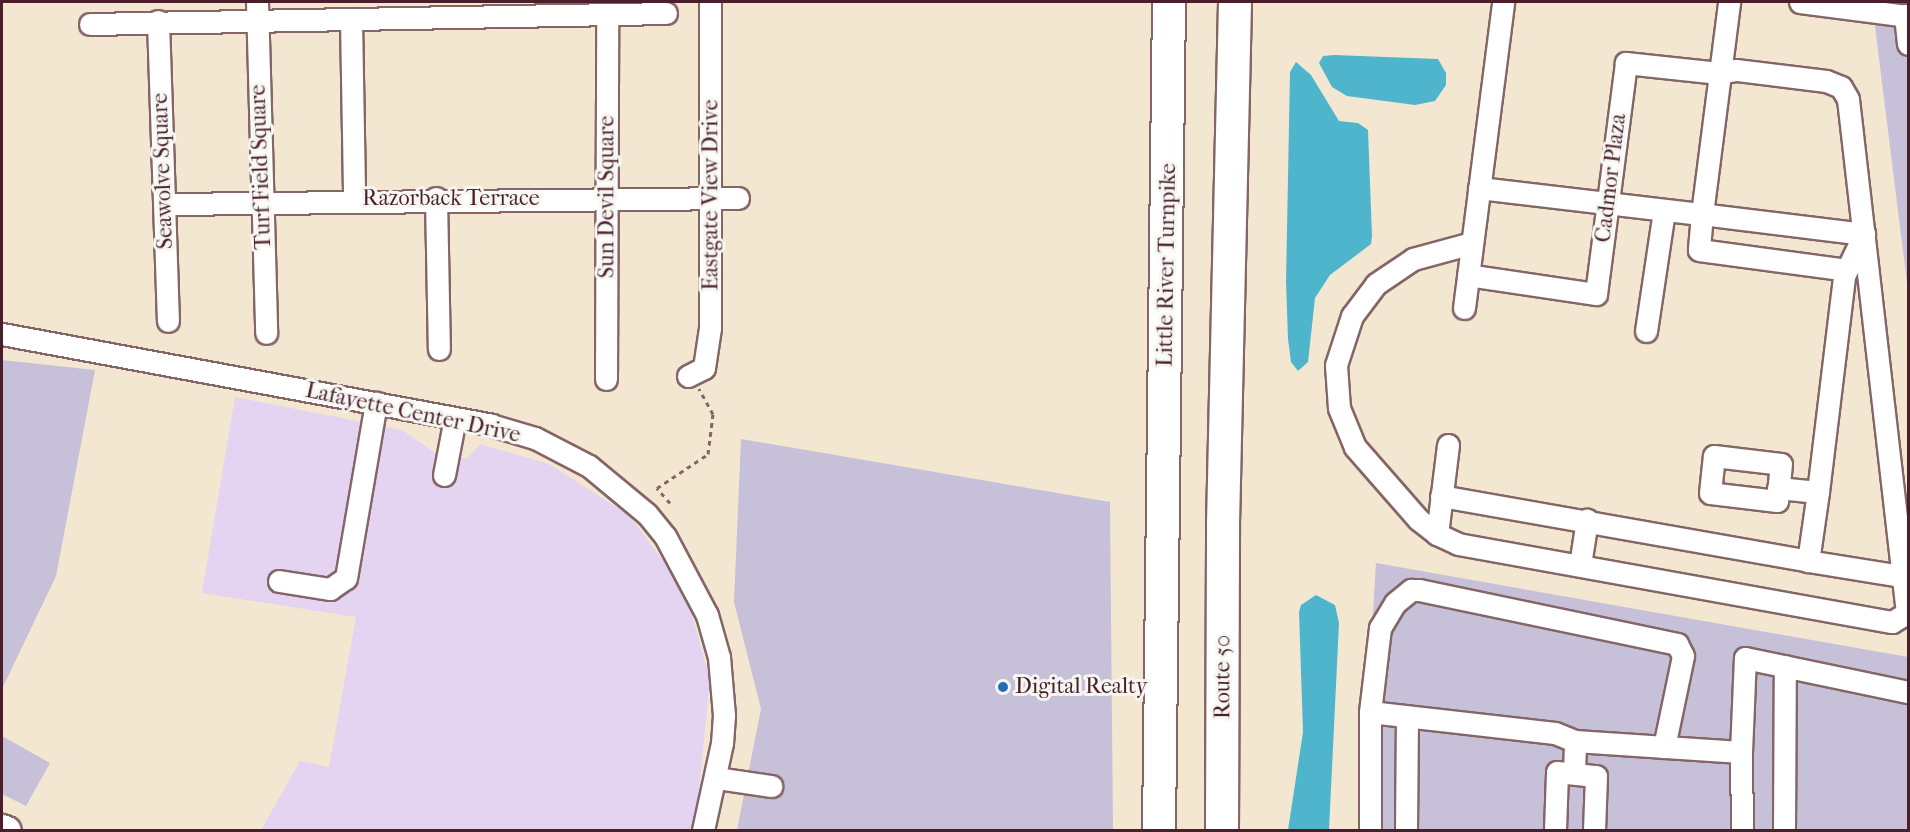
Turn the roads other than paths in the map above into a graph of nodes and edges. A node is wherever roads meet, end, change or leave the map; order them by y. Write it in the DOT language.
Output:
graph roads {
  1 [pos="710,2"];
  2 [pos="1169,2"];
  3 [pos="1235,2"];
  4 [pos="1503,2"];
  5 [pos="1729,2"];
  6 [pos="1800,2"];
  7 [pos="257,11"];
  8 [pos="666,14"];
  9 [pos="607,15"];
  10 [pos="1907,15"];
  11 [pos="351,19"];
  12 [pos="158,21"];
  13 [pos="90,24"];
  14 [pos="1908,44"];
  15 [pos="1719,73"];
  16 [pos="1479,188"];
  17 [pos="436,198"];
  18 [pos="710,198"];
  19 [pos="738,198"];
  20 [pos="354,199"];
  21 [pos="607,199"];
  22 [pos="262,202"];
  23 [pos="1608,203"];
  24 [pos="165,204"];
  25 [pos="1664,210"];
  26 [pos="1702,214"];
  27 [pos="1864,234"];
  28 [pos="1472,243"];
  29 [pos="1847,270"];
  30 [pos="1468,275"];
  31 [pos="1464,308"];
  32 [pos="168,321"];
  33 [pos="1646,332"];
  34 [pos="266,333"];
  35 [pos="2,334"];
  36 [pos="439,349"];
  37 [pos="688,376"];
  38 [pos="606,379"];
  39 [pos="375,403"];
  40 [pos="454,418"];
  41 [pos="1448,445"];
  42 [pos="444,475"];
  43 [pos="1779,488"];
  44 [pos="1818,492"];
  45 [pos="1441,496"];
  46 [pos="1587,520"];
  47 [pos="1437,534"];
  48 [pos="1808,561"];
  49 [pos="1580,565"];
  50 [pos="1902,576"];
  51 [pos="279,581"];
  52 [pos="1785,666"];
  53 [pos="1908,692"];
  54 [pos="1370,712"];
  55 [pos="1407,717"];
  56 [pos="1575,741"];
  57 [pos="1664,747"];
  58 [pos="1741,752"];
  59 [pos="1574,773"];
  60 [pos="716,778"];
  61 [pos="771,786"];
  62 [pos="2,828"];
  63 [pos="7,831"];
  64 [pos="703,831"];
  65 [pos="1159,831"];
  66 [pos="1222,831"];
  67 [pos="1370,831"];
  68 [pos="1406,831"];
  69 [pos="1556,831"];
  70 [pos="1594,831"];
  71 [pos="1742,831"];
  72 [pos="1784,831"];
  1 -- 18 [label="street, Eastgate View Drive"];
  2 -- 65 [label="highway, Little River Turnpike"];
  3 -- 66 [label="highway, Route 50"];
  4 -- 16 [label="street"];
  5 -- 15 [label="street"];
  6 -- 10 [label="street"];
  7 -- 11 [label="street"];
  7 -- 12 [label="street"];
  7 -- 22 [label="street, Turf Field Square"];
  8 -- 9 [label="street"];
  9 -- 11 [label="street"];
  9 -- 21 [label="street, Sun Devil Square"];
  10 -- 14 [label="street"];
  11 -- 20 [label="street"];
  12 -- 13 [label="street"];
  12 -- 24 [label="street, Seawolve Square"];
  15 -- 23 [label="street, Cadmor Plaza"];
  15 -- 26 [label="street"];
  15 -- 27 [label="street"];
  16 -- 23 [label="street"];
  16 -- 28 [label="street"];
  17 -- 20 [label="street, Razorback Terrace"];
  17 -- 21 [label="street, Razorback Terrace"];
  17 -- 36 [label="street"];
  18 -- 19 [label="street, Razorback Terrace"];
  18 -- 21 [label="street, Razorback Terrace"];
  18 -- 37 [label="street, Eastgate View Drive"];
  20 -- 22 [label="street, Razorback Terrace"];
  21 -- 38 [label="street, Sun Devil Square"];
  22 -- 24 [label="street, Razorback Terrace"];
  22 -- 34 [label="street, Turf Field Square"];
  23 -- 25 [label="street"];
  23 -- 30 [label="street, Cadmor Plaza"];
  24 -- 32 [label="street, Seawolve Square"];
  25 -- 26 [label="street"];
  25 -- 33 [label="street"];
  26 -- 27 [label="street"];
  26 -- 29 [label="street"];
  27 -- 29 [label="street"];
  27 -- 50 [label="street"];
  28 -- 30 [label="street"];
  28 -- 47 [label="street"];
  29 -- 44 [label="street"];
  30 -- 31 [label="street"];
  35 -- 39 [label="street, Lafayette Center Drive"];
  39 -- 40 [label="street, Lafayette Center Drive"];
  39 -- 51 [label="street"];
  40 -- 42 [label="street"];
  40 -- 60 [label="street, Lafayette Center Drive"];
  41 -- 45 [label="street"];
  43 -- 44 [label="street"];
  44 -- 48 [label="street"];
  45 -- 46 [label="street"];
  45 -- 47 [label="street"];
  46 -- 48 [label="street"];
  46 -- 49 [label="street"];
  47 -- 49 [label="street"];
  48 -- 50 [label="street"];
  49 -- 50 [label="street"];
  52 -- 53 [label="street"];
  52 -- 58 [label="street"];
  52 -- 72 [label="street"];
  54 -- 55 [label="street"];
  54 -- 57 [label="street"];
  54 -- 67 [label="street"];
  55 -- 56 [label="street"];
  55 -- 68 [label="street"];
  56 -- 57 [label="street"];
  56 -- 59 [label="street"];
  57 -- 58 [label="street"];
  58 -- 71 [label="street"];
  59 -- 69 [label="street"];
  59 -- 70 [label="street"];
  60 -- 61 [label="street"];
  60 -- 64 [label="street, Lafayette Center Drive"];
  62 -- 63 [label="main road"];
}
